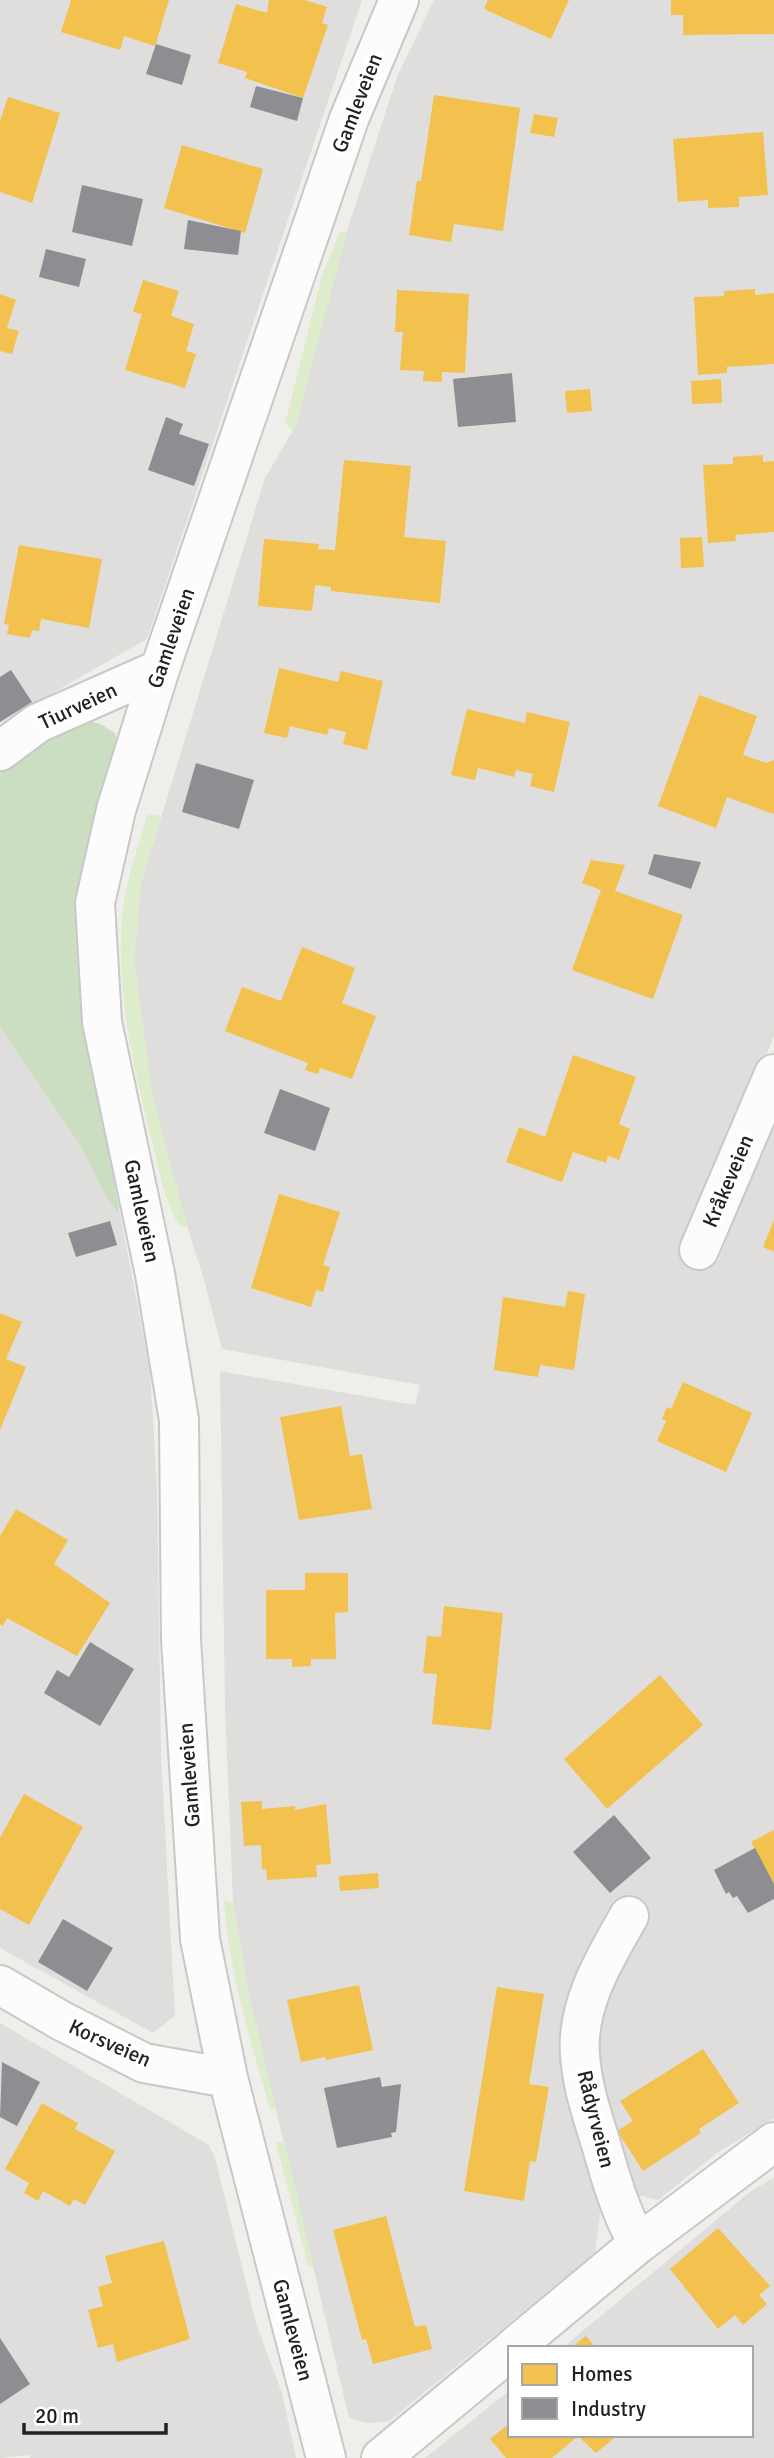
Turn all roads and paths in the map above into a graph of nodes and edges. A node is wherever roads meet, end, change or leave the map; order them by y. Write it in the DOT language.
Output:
graph roads {
  1 [pos="399,0"];
  2 [pos="160,669"];
  3 [pos="0,751"];
  4 [pos="774,1074"];
  5 [pos="699,1250"];
  6 [pos="629,1916"];
  7 [pos="0,1985"];
  8 [pos="228,2078"];
  9 [pos="774,2142"];
  10 [pos="638,2244"];
  11 [pos="515,2346"];
  12 [pos="508,2352"];
  13 [pos="326,2458"];
  14 [pos="381,2458"];
  1 -- 2 [label="street, Gamleveien"];
  2 -- 3 [label="street, Tiurveien"];
  2 -- 8 [label="street, Gamleveien"];
  4 -- 5 [label="street, Kråkeveien"];
  6 -- 10 [label="street, Rådyrveien"];
  7 -- 8 [label="street, Korsveien"];
  8 -- 13 [label="street, Gamleveien"];
  9 -- 10 [label="street"];
  10 -- 11 [label="street"];
  12 -- 14 [label="street"];
}
